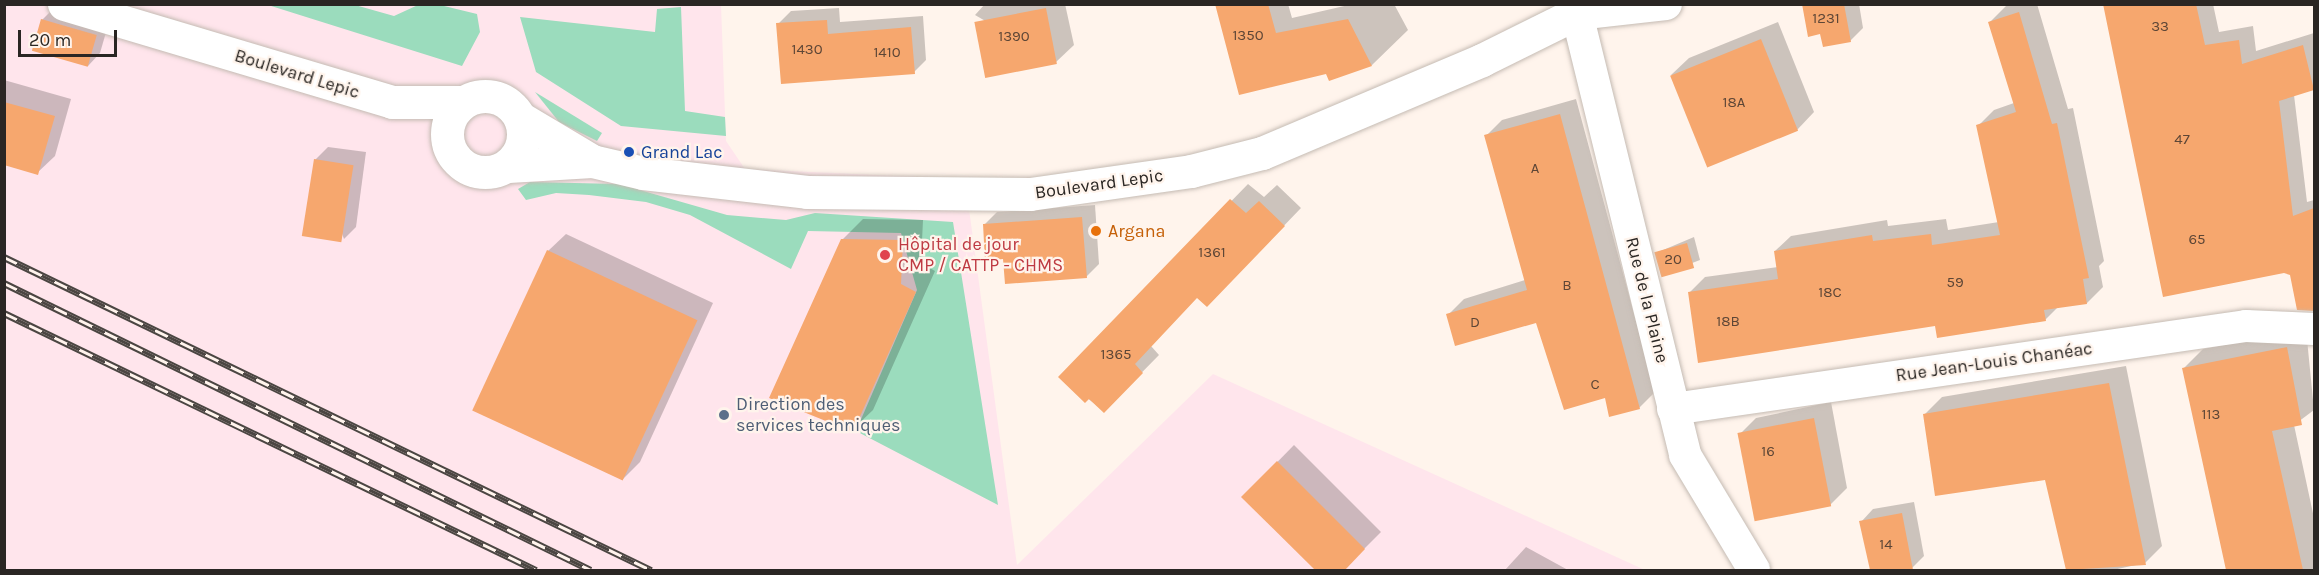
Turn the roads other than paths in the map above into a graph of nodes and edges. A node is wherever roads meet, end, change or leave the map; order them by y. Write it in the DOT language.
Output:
graph roads {
  1 [pos="64,4"];
  2 [pos="1666,4"];
  3 [pos="1586,9"];
  4 [pos="393,102"];
  5 [pos="463,102"];
  6 [pos="520,118"];
  7 [pos="449,147"];
  8 [pos="592,161"];
  9 [pos="508,166"];
  10 [pos="2314,329"];
  11 [pos="1673,409"];
  12 [pos="1754,570"];
  1 -- 4 [label="main road, Boulevard Lepic"];
  2 -- 3 [label="street, Boulevard Lepic"];
  3 -- 8 [label="main road, Boulevard Lepic"];
  3 -- 11 [label="street, Rue de la Plaine"];
  4 -- 5 [label="main road, Boulevard Lepic"];
  4 -- 7 [label="main road, Boulevard Lepic"];
  5 -- 6 [label="main road"];
  5 -- 7 [label="main road"];
  6 -- 8 [label="main road, Boulevard Lepic"];
  6 -- 9 [label="main road"];
  7 -- 9 [label="main road"];
  8 -- 9 [label="main road, Boulevard Lepic"];
  10 -- 11 [label="street, Rue Jean-Louis Chanéac"];
  11 -- 12 [label="street, Rue de la Plaine"];
}
